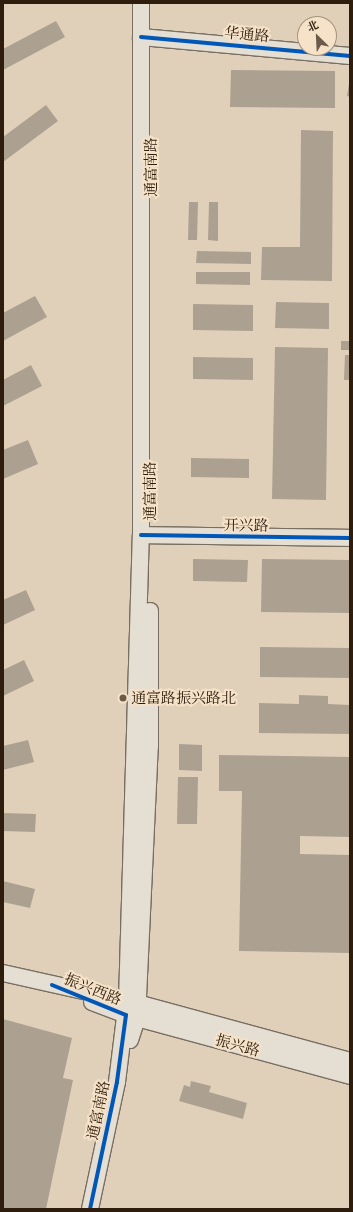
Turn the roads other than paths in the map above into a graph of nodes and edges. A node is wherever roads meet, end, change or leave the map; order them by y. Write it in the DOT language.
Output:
graph roads {
  1 [pos="141,3"];
  2 [pos="152,3"];
  3 [pos="146,37"];
  4 [pos="350,56"];
  5 [pos="145,535"];
  6 [pos="350,538"];
  7 [pos="3,973"];
  8 [pos="132,1009"];
  9 [pos="350,1061"];
  10 [pos="350,1076"];
  11 [pos="90,1209"];
  1 -- 3 [label="main road, 通富南路"];
  2 -- 3 [label="main road, 通富南路"];
  3 -- 4 [label="main road, 华通路"];
  3 -- 5 [label="main road, 通富南路"];
  5 -- 6 [label="main road, 开兴路"];
  5 -- 8 [label="main road, 通富南路"];
  7 -- 8 [label="main road, 振兴西路"];
  8 -- 9 [label="main road, 振兴路"];
  8 -- 10 [label="main road, 振兴路"];
  8 -- 11 [label="main road, 通富南路"];
}
